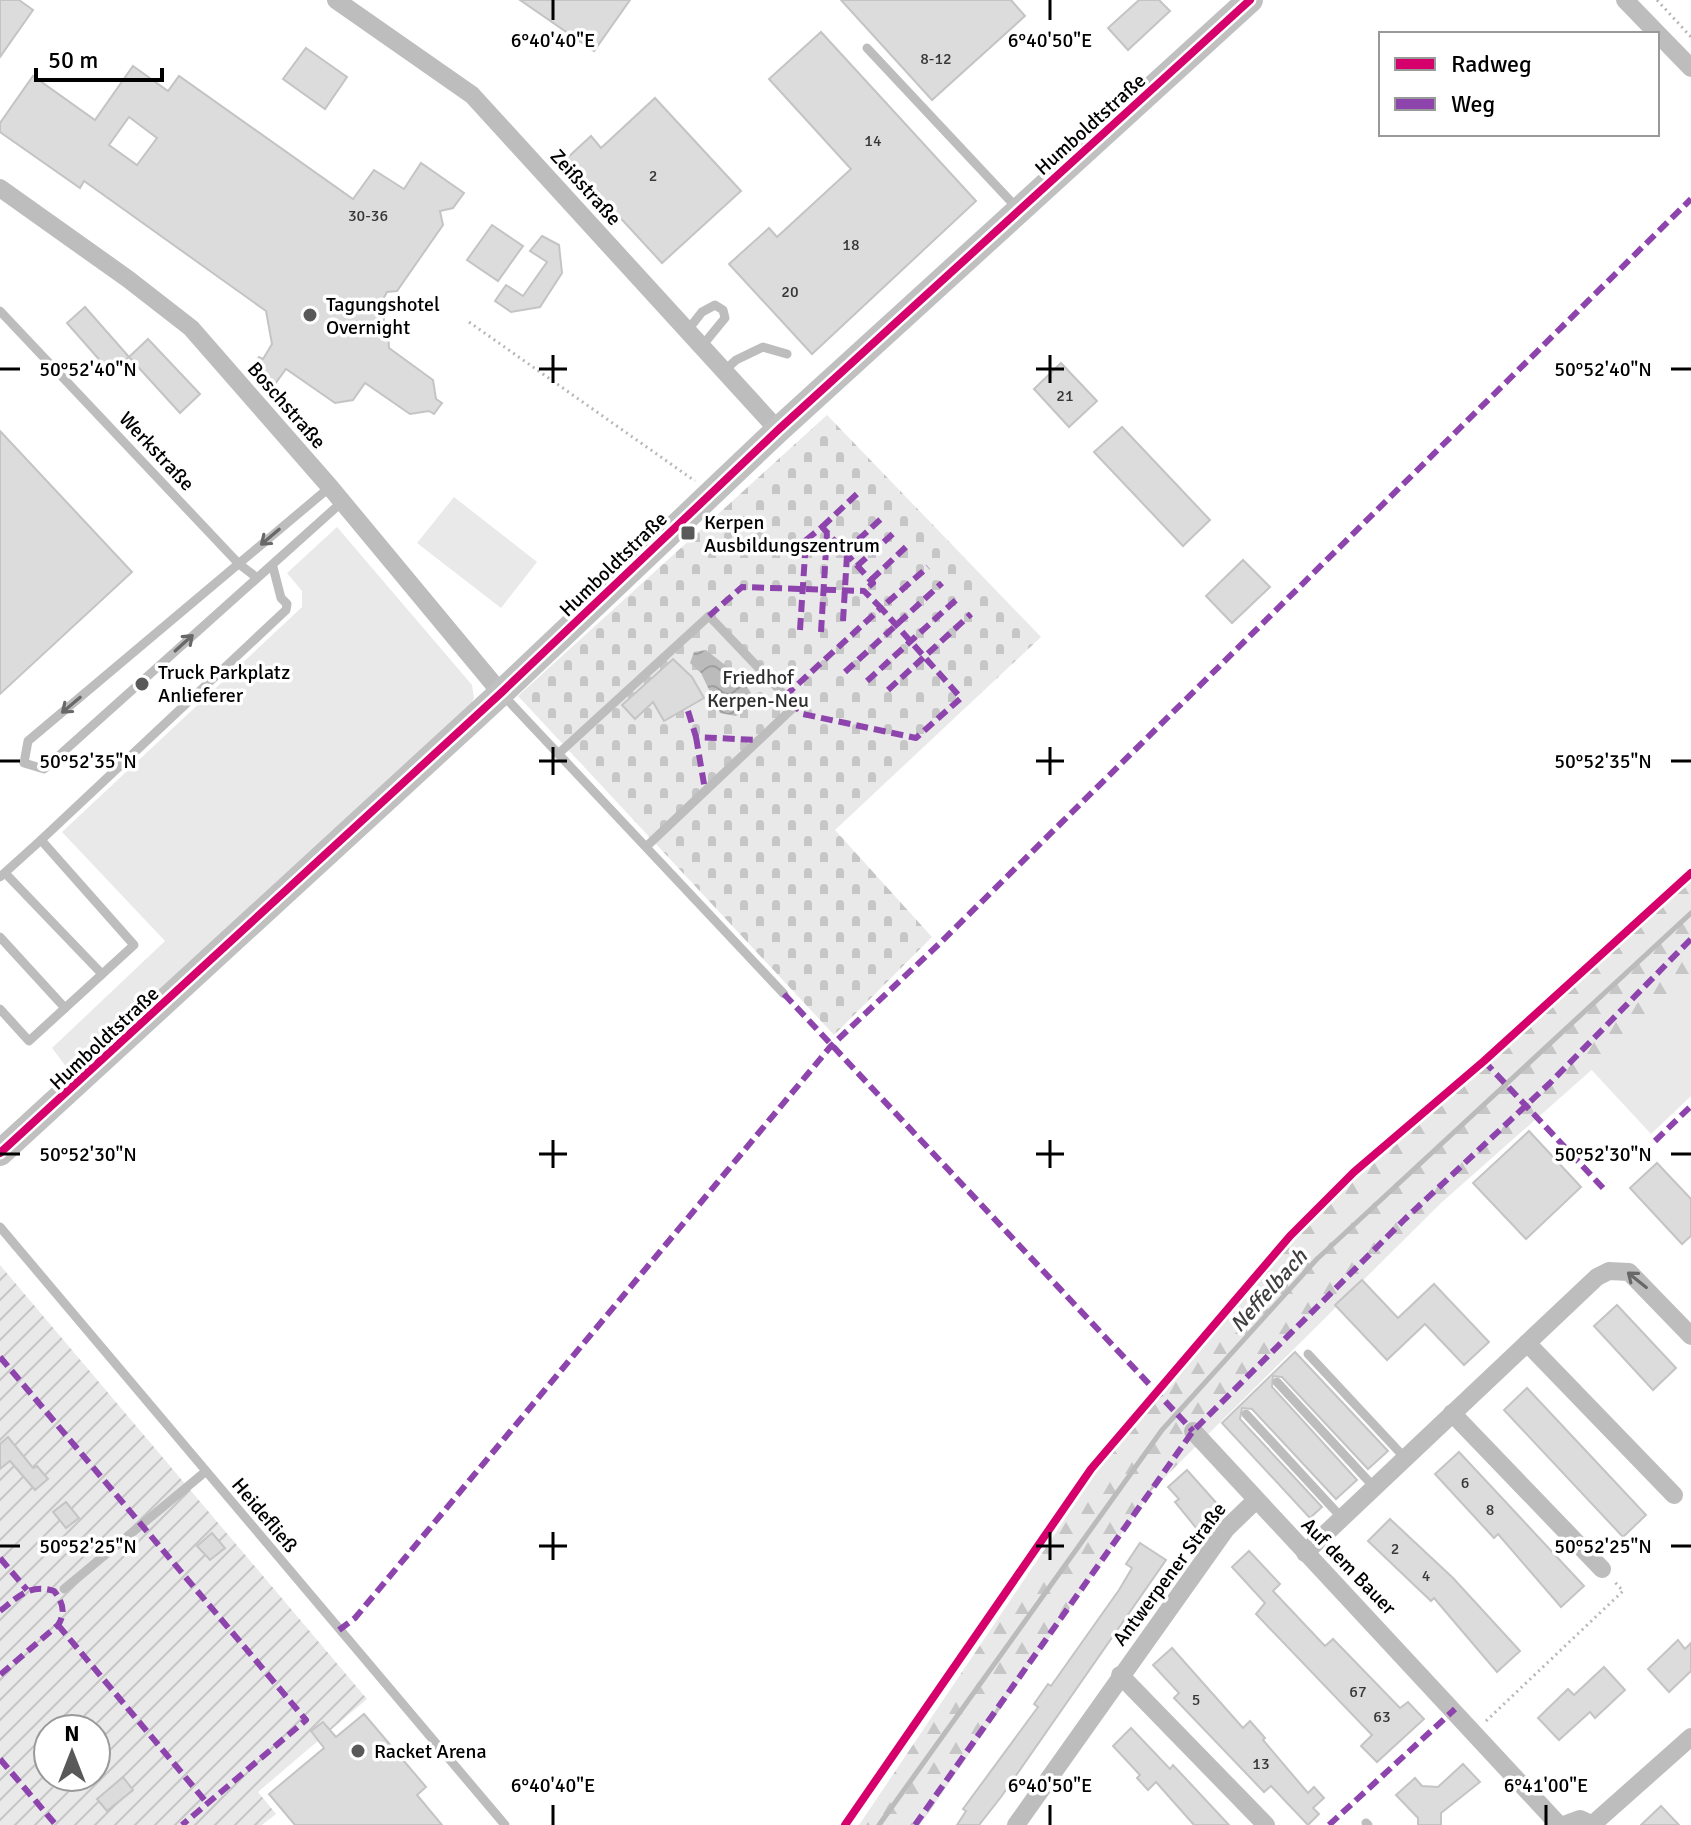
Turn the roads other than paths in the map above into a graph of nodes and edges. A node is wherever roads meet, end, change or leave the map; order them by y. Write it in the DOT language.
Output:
graph roads {
  1 [pos="336,0"];
  2 [pos="1250,0"];
  3 [pos="1625,0"];
  4 [pos="1656,32"];
  5 [pos="1659,35"];
  6 [pos="867,48"];
  7 [pos="1691,68"];
  8 [pos="0,188"];
  9 [pos="1019,210"];
  10 [pos="0,311"];
  11 [pos="687,331"];
  12 [pos="702,347"];
  13 [pos="787,354"];
  14 [pos="724,371"];
  15 [pos="778,430"];
  16 [pos="330,487"];
  17 [pos="342,502"];
  18 [pos="239,564"];
  19 [pos="273,567"];
  20 [pos="256,577"];
  21 [pos="501,693"];
  22 [pos="558,754"];
  23 [pos="41,840"];
  24 [pos="648,845"];
  25 [pos="2,875"];
  26 [pos="0,937"];
  27 [pos="102,974"];
  28 [pos="784,994"];
  29 [pos="65,1008"];
  30 [pos="0,1009"];
  31 [pos="0,1153"];
  32 [pos="0,1227"];
  33 [pos="1691,1336"];
  34 [pos="1527,1343"];
  35 [pos="1308,1354"];
  36 [pos="1277,1382"];
  37 [pos="1452,1413"];
  38 [pos="1246,1414"];
  39 [pos="1193,1431"];
  40 [pos="1405,1458"];
  41 [pos="205,1472"];
  42 [pos="1374,1487"];
  43 [pos="1674,1495"];
  44 [pos="1255,1501"];
  45 [pos="1342,1518"];
  46 [pos="1305,1553"];
  47 [pos="1602,1569"];
  48 [pos="64,1589"];
  49 [pos="1120,1675"];
  50 [pos="1691,1737"];
  51 [pos="505,1825"];
  52 [pos="1016,1825"];
  53 [pos="1266,1825"];
  54 [pos="1562,1825"];
  55 [pos="1593,1825"];
  1 -- 11 [label="street, Zeißstraße"];
  2 -- 9 [label="street, Humboldtstraße"];
  3 -- 4 [label="street"];
  5 -- 7 [label="street"];
  6 -- 9 [label="lane"];
  8 -- 16 [label="street, Boschstraße"];
  9 -- 15 [label="street, Humboldtstraße"];
  10 -- 18 [label="lane, Werkstraße"];
  11 -- 12 [label="street, Zeißstraße"];
  11 -- 12 [label="lane"];
  12 -- 14 [label="street, Zeißstraße"];
  13 -- 14 [label="lane"];
  14 -- 15 [label="street, Zeißstraße"];
  15 -- 21 [label="street, Humboldtstraße"];
  16 -- 17 [label="street, Boschstraße"];
  16 -- 18 [label="lane, one-way"];
  17 -- 19 [label="lane"];
  17 -- 21 [label="street, Boschstraße"];
  18 -- 20 [label="lane, Werkstraße"];
  18 -- 20 [label="lane, one-way"];
  19 -- 20 [label="lane"];
  19 -- 23 [label="lane"];
  21 -- 22 [label="lane"];
  21 -- 31 [label="street, Humboldtstraße"];
  22 -- 24 [label="lane"];
  22 -- 24 [label="lane"];
  23 -- 25 [label="lane"];
  23 -- 27 [label="lane"];
  24 -- 28 [label="lane"];
  25 -- 27 [label="lane"];
  26 -- 29 [label="lane"];
  27 -- 29 [label="lane"];
  29 -- 30 [label="lane"];
  32 -- 41 [label="lane, Heidefließ"];
  33 -- 34 [label="street, one-way"];
  34 -- 37 [label="street"];
  34 -- 43 [label="street"];
  35 -- 40 [label="lane"];
  36 -- 42 [label="lane"];
  37 -- 40 [label="street"];
  37 -- 47 [label="street"];
  38 -- 45 [label="lane"];
  39 -- 44 [label="street, Auf dem Bauer"];
  40 -- 42 [label="street"];
  41 -- 48 [label="lane"];
  41 -- 51 [label="lane, Heidefließ"];
  42 -- 45 [label="street"];
  44 -- 46 [label="street, Auf dem Bauer"];
  44 -- 49 [label="street, Antwerpener Straße"];
  45 -- 46 [label="street"];
  46 -- 54 [label="street, Auf dem Bauer"];
  49 -- 52 [label="street, Antwerpener Straße"];
  49 -- 53 [label="street, Antwerpener Straße"];
  50 -- 55 [label="street"];
  54 -- 55 [label="street"];
}
